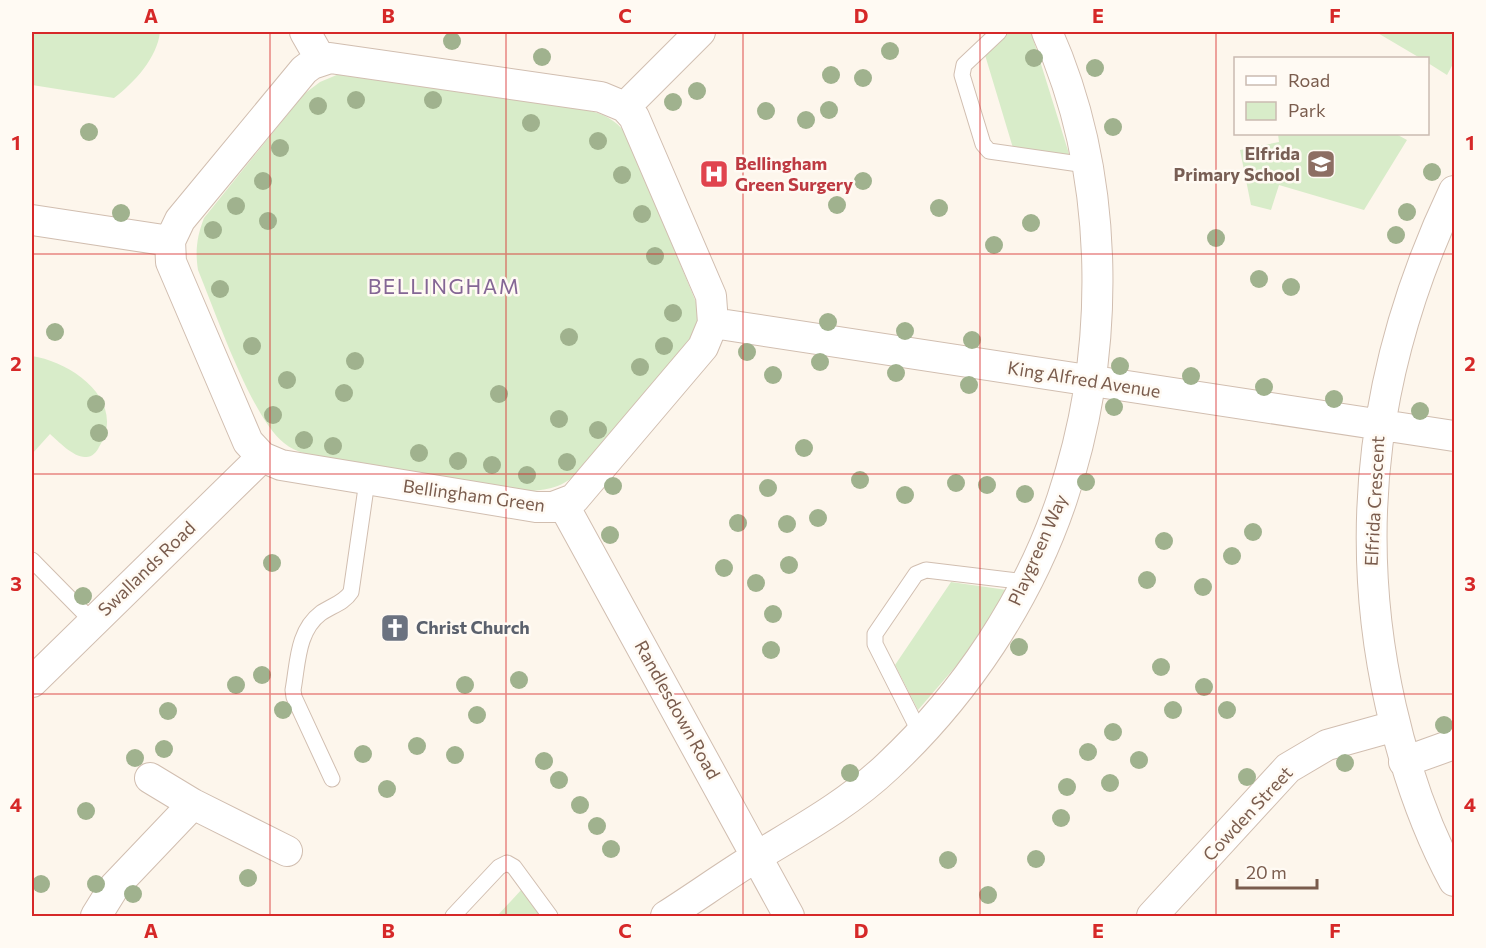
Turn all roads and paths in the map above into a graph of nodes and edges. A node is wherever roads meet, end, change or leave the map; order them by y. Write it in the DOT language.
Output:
graph roads {
  1 [pos="305,32"];
  2 [pos="700,32"];
  3 [pos="999,32"];
  4 [pos="1047,32"];
  5 [pos="321,60"];
  6 [pos="626,107"];
  7 [pos="1086,165"];
  8 [pos="1455,191"];
  9 [pos="32,220"];
  10 [pos="170,241"];
  11 [pos="713,323"];
  12 [pos="1089,381"];
  13 [pos="1379,424"];
  14 [pos="1455,435"];
  15 [pos="262,457"];
  16 [pos="367,481"];
  17 [pos="563,504"];
  18 [pos="32,560"];
  19 [pos="1026,582"];
  20 [pos="93,622"];
  21 [pos="34,675"];
  22 [pos="1395,726"];
  23 [pos="920,734"];
  24 [pos="1455,744"];
  25 [pos="1404,762"];
  26 [pos="150,778"];
  27 [pos="332,779"];
  28 [pos="193,804"];
  29 [pos="287,851"];
  30 [pos="756,857"];
  31 [pos="1455,881"];
  32 [pos="96,916"];
  33 [pos="453,916"];
  34 [pos="550,916"];
  35 [pos="666,916"];
  36 [pos="789,916"];
  37 [pos="1152,916"];
  1 -- 5 [label="street"];
  2 -- 6 [label="street"];
  3 -- 7 [label="lane"];
  4 -- 7 [label="street, Playgreen Way"];
  5 -- 6 [label="street"];
  5 -- 10 [label="street"];
  6 -- 11 [label="street"];
  7 -- 12 [label="street, Playgreen Way"];
  8 -- 13 [label="street, Elfrida Crescent"];
  9 -- 10 [label="street"];
  10 -- 15 [label="street"];
  11 -- 12 [label="street, King Alfred Avenue"];
  11 -- 17 [label="street, Bellingham Green"];
  12 -- 13 [label="street, King Alfred Avenue"];
  12 -- 19 [label="street, Playgreen Way"];
  13 -- 14 [label="street, King Alfred Avenue"];
  13 -- 22 [label="street, Elfrida Crescent"];
  15 -- 16 [label="street, Bellingham Green"];
  15 -- 20 [label="street, Swallands Road"];
  16 -- 17 [label="street, Bellingham Green"];
  16 -- 27 [label="lane"];
  17 -- 30 [label="street, Randlesdown Road"];
  18 -- 20 [label="lane"];
  19 -- 23 [label="street, Playgreen Way"];
  19 -- 23 [label="lane"];
  20 -- 21 [label="street, Swallands Road"];
  22 -- 25 [label="street, Elfrida Crescent"];
  22 -- 37 [label="street, Cowden Street"];
  23 -- 30 [label="street, Playgreen Way"];
  24 -- 25 [label="street"];
  25 -- 31 [label="street, Elfrida Crescent"];
  26 -- 28 [label="street"];
  28 -- 29 [label="street"];
  28 -- 32 [label="street"];
  30 -- 35 [label="street, Playgreen Way"];
  30 -- 36 [label="street, Randlesdown Road"];
  33 -- 34 [label="lane"];
}
